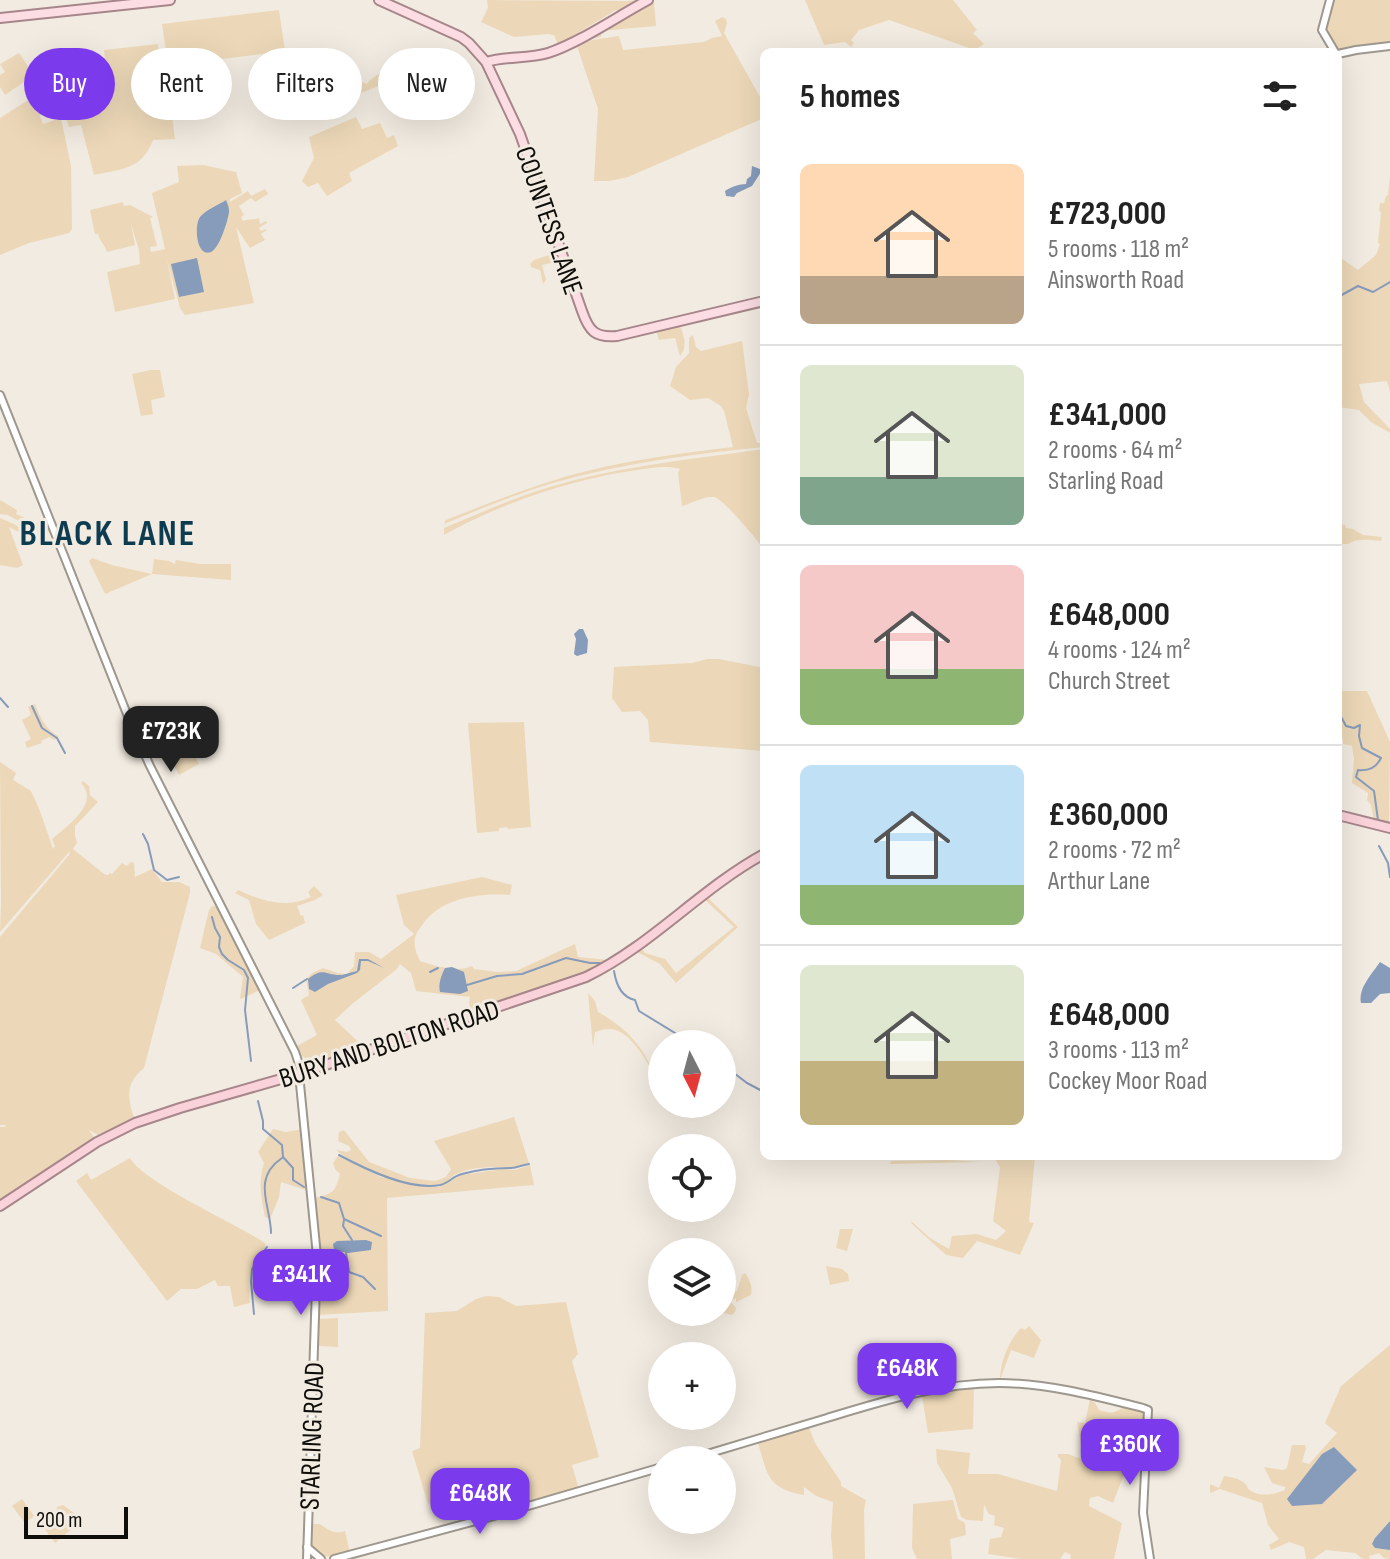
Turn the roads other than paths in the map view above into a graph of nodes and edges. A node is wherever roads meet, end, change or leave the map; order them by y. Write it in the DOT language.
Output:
graph roads {
  1 [pos="170,0"];
  2 [pos="379,0"];
  3 [pos="648,0"];
  4 [pos="1330,0"];
  5 [pos="2,18"];
  6 [pos="1390,46"];
  7 [pos="1334,48"];
  8 [pos="1342,52"];
  9 [pos="486,62"];
  10 [pos="760,302"];
  11 [pos="0,395"];
  12 [pos="1342,816"];
  13 [pos="1390,828"];
  14 [pos="760,857"];
  15 [pos="300,1073"];
  16 [pos="0,1206"];
  17 [pos="734,1446"];
  18 [pos="648,1472"];
  19 [pos="307,1547"];
  20 [pos="307,1559"];
  21 [pos="321,1559"];
  22 [pos="334,1559"];
  23 [pos="1150,1559"];
  1 -- 5 [label="main road"];
  2 -- 9 [label="main road"];
  3 -- 9 [label="main road"];
  4 -- 7 [label="main road"];
  6 -- 8 [label="main road"];
  9 -- 10 [label="main road, COUNTESS LANE"];
  11 -- 15 [label="main road, STARLING ROAD"];
  12 -- 13 [label="highway"];
  14 -- 15 [label="highway, BURY AND BOLTON ROAD"];
  15 -- 16 [label="highway, BURY AND BOLTON ROAD"];
  15 -- 19 [label="main road, STARLING ROAD"];
  17 -- 23 [label="main road"];
  18 -- 22 [label="main road"];
  19 -- 20 [label="main road, STARLING ROAD"];
  19 -- 21 [label="main road"];
}
